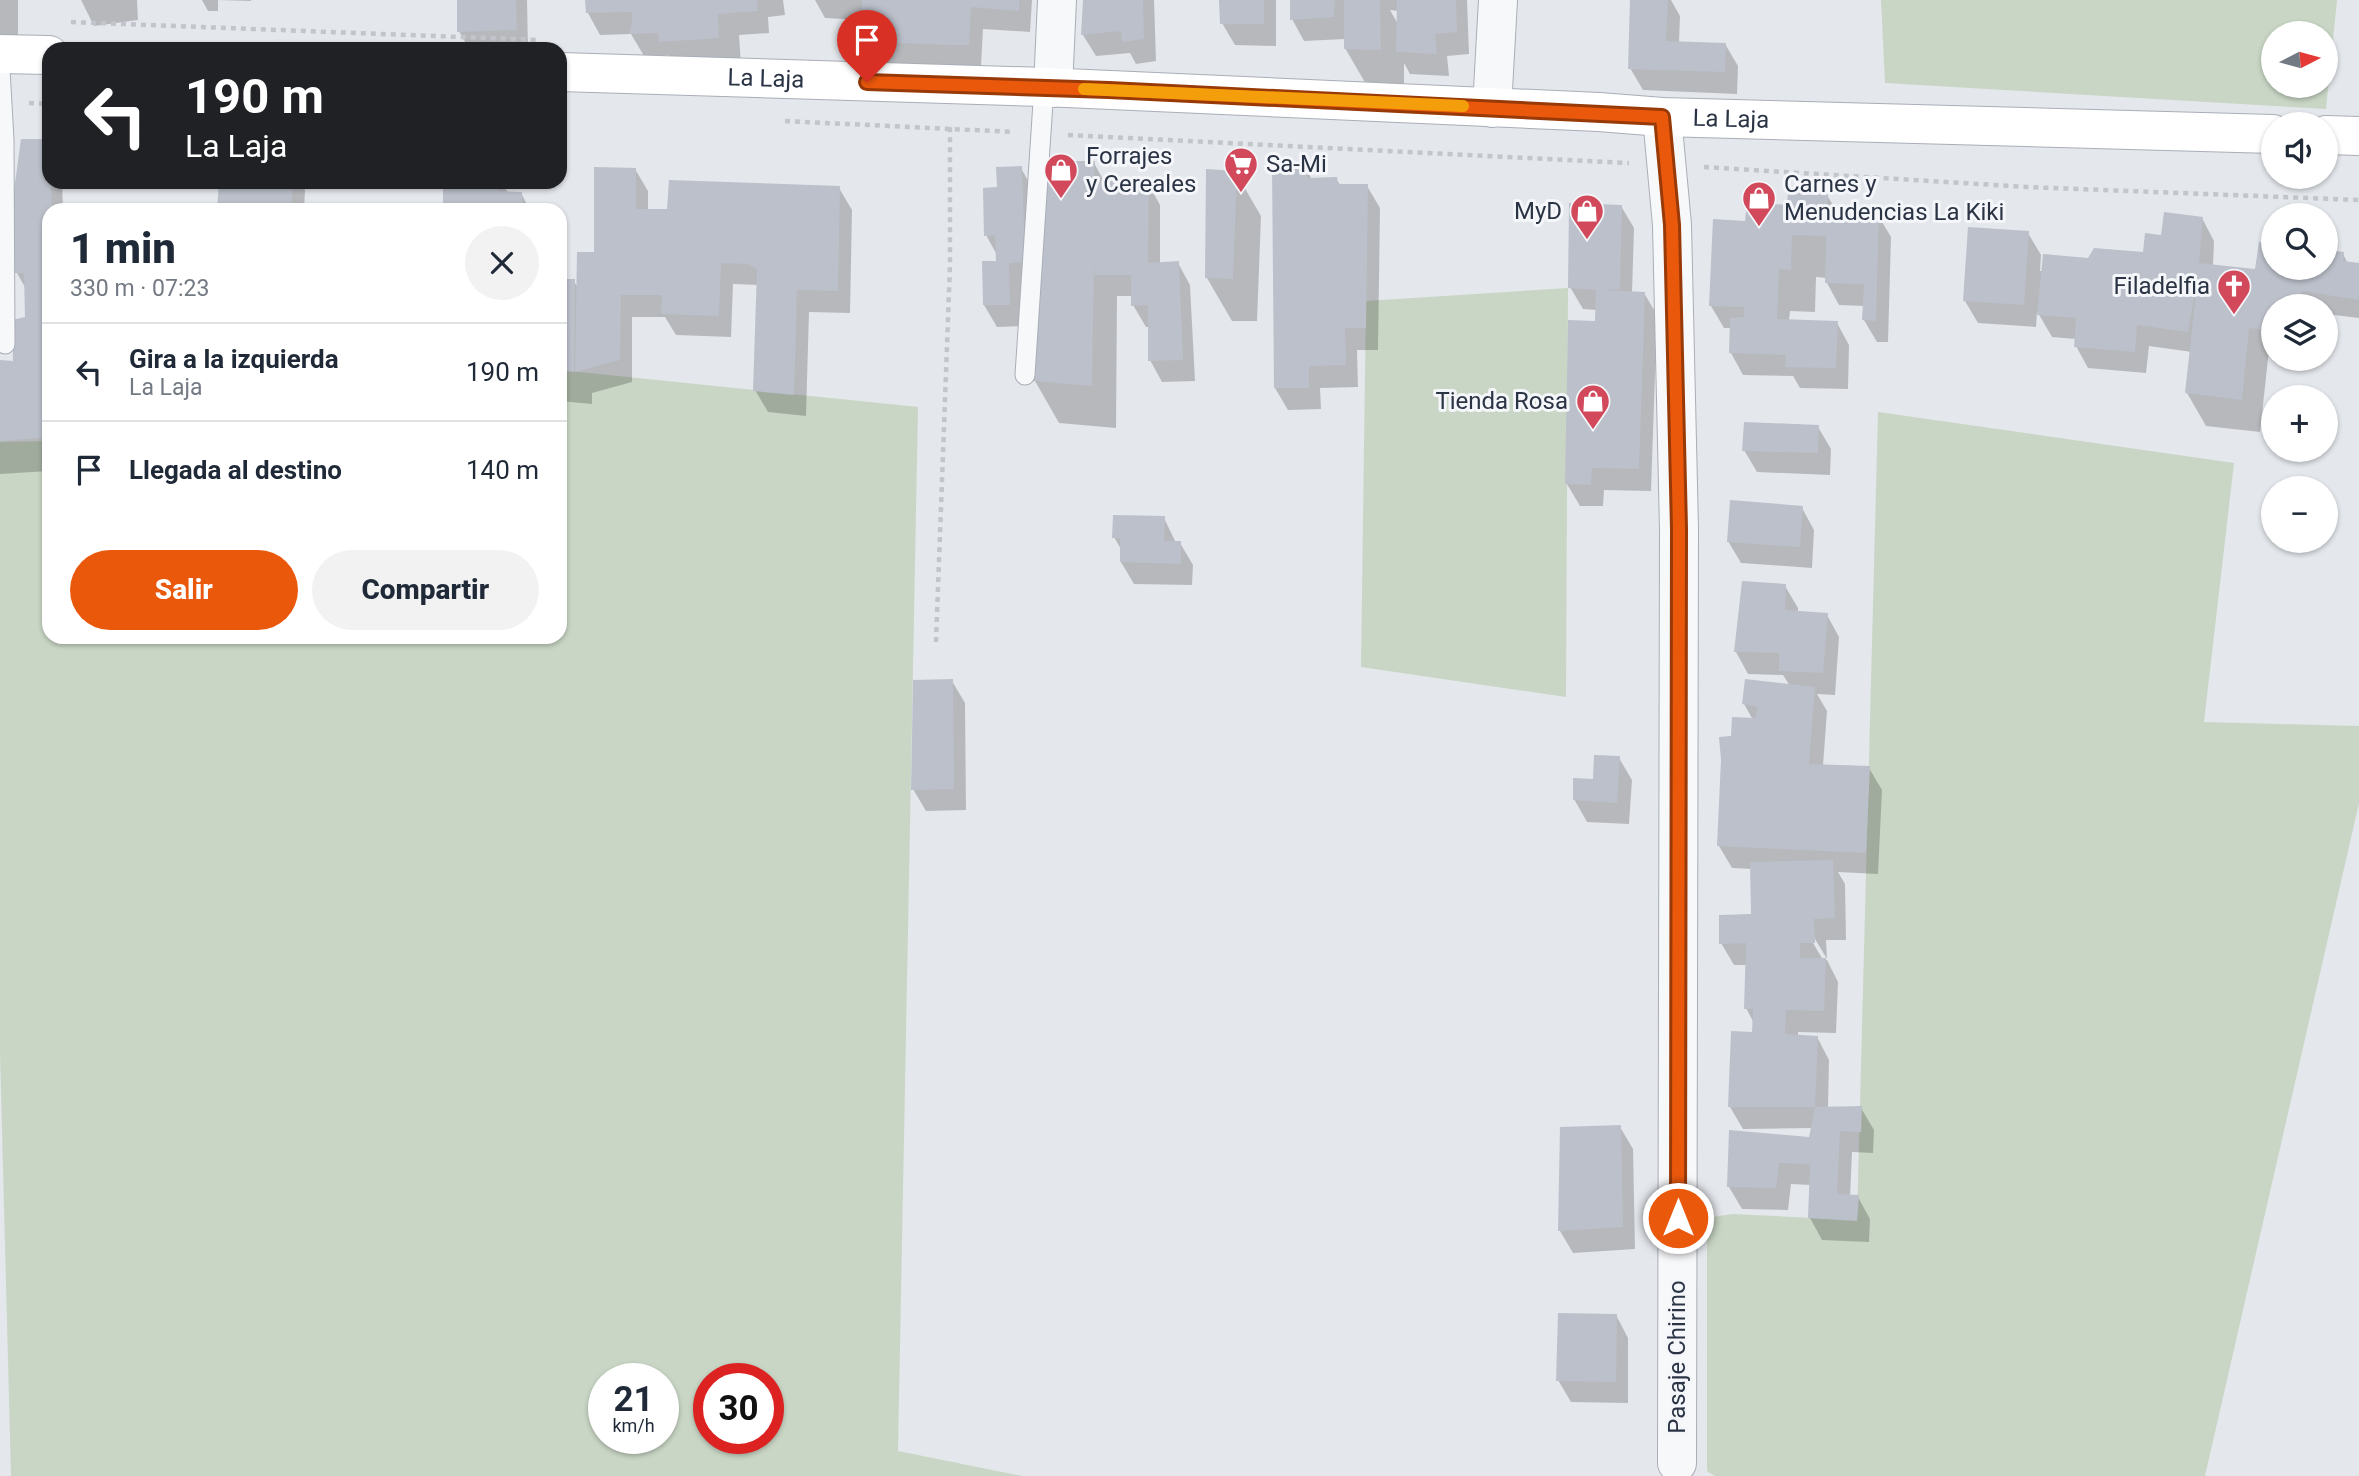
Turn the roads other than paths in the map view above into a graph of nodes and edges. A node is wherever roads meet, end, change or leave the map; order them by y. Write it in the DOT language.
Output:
graph roads {
  1 [pos="1057,0"];
  2 [pos="1498,0"];
  3 [pos="0,54"];
  4 [pos="42,55"];
  5 [pos="0,69"];
  6 [pos="567,72"];
  7 [pos="1049,88"];
  8 [pos="1492,108"];
  9 [pos="1662,117"];
  10 [pos="2261,134"];
  11 [pos="2338,135"];
  12 [pos="2359,136"];
  13 [pos="5,344"];
  14 [pos="1025,375"];
  15 [pos="1676,1463"];
  1 -- 7 [label="street"];
  2 -- 8 [label="street"];
  3 -- 4 [label="main road"];
  5 -- 13 [label="lane"];
  6 -- 7 [label="main road, La Laja"];
  7 -- 8 [label="main road, La Laja"];
  7 -- 14 [label="lane"];
  8 -- 9 [label="main road, La Laja"];
  9 -- 10 [label="main road, La Laja"];
  9 -- 15 [label="street, Pasaje Chirino"];
  11 -- 12 [label="main road"];
}
